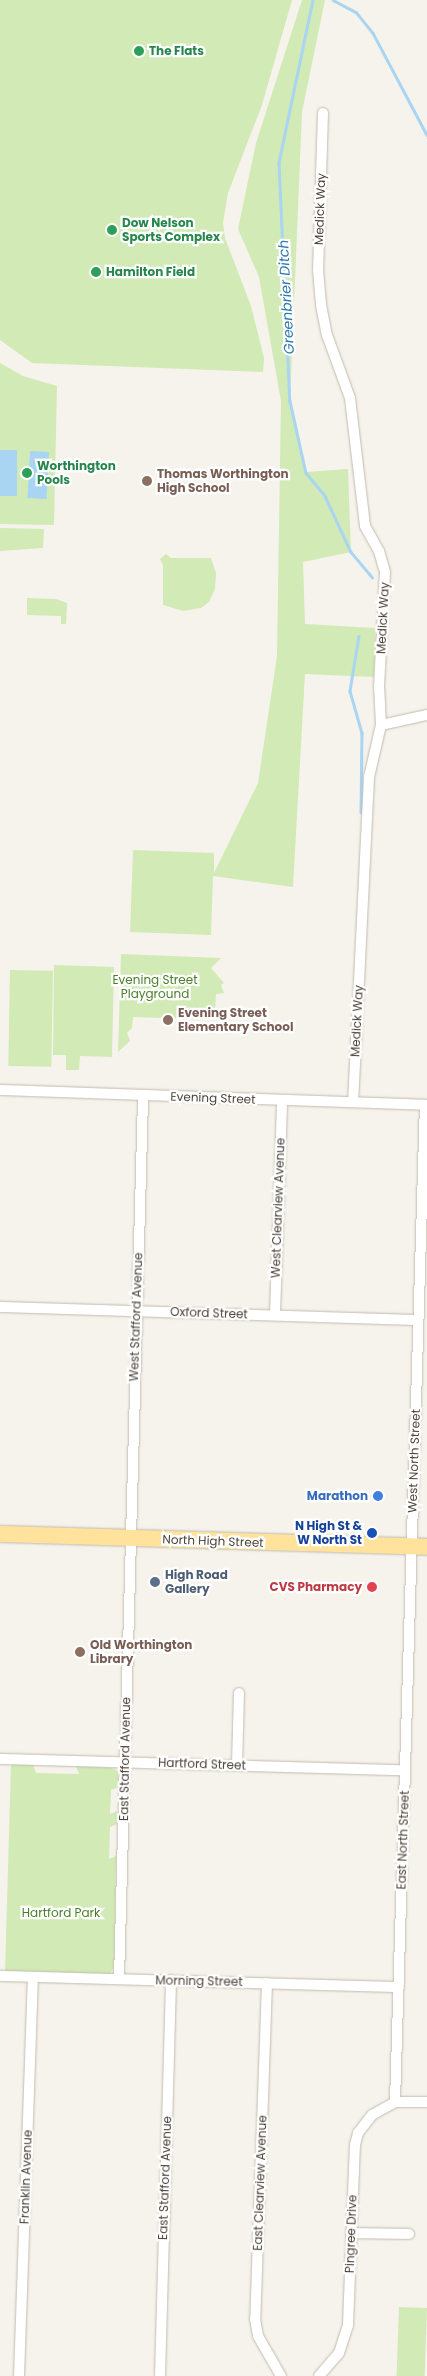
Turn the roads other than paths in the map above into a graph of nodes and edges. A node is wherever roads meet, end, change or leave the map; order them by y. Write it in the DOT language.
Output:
graph roads {
  1 [pos="323,113"];
  2 [pos="427,715"];
  3 [pos="381,725"];
  4 [pos="0,1090"];
  5 [pos="143,1096"];
  6 [pos="282,1100"];
  7 [pos="353,1102"];
  8 [pos="426,1105"];
  9 [pos="0,1307"];
  10 [pos="136,1311"];
  11 [pos="275,1315"];
  12 [pos="418,1320"];
  13 [pos="0,1534"];
  14 [pos="131,1538"];
  15 [pos="419,1547"];
  16 [pos="239,1693"];
  17 [pos="0,1759"];
  18 [pos="126,1762"];
  19 [pos="237,1765"];
  20 [pos="405,1770"];
  21 [pos="0,1976"];
  22 [pos="33,1977"];
  23 [pos="119,1979"];
  24 [pos="171,1980"];
  25 [pos="267,1983"];
  26 [pos="398,1987"];
  27 [pos="395,2102"];
  28 [pos="427,2102"];
  29 [pos="352,2233"];
  30 [pos="409,2234"];
  31 [pos="19,2376"];
  32 [pos="160,2376"];
  33 [pos="281,2376"];
  34 [pos="319,2376"];
  1 -- 3 [label="street, Medick Way"];
  2 -- 3 [label="street"];
  3 -- 7 [label="street, Medick Way"];
  4 -- 5 [label="street, Evening Street"];
  5 -- 6 [label="street, Evening Street"];
  5 -- 10 [label="street, West Stafford Avenue"];
  6 -- 7 [label="street, Evening Street"];
  6 -- 11 [label="street, West Clearview Avenue"];
  7 -- 8 [label="street, Evening Street"];
  8 -- 12 [label="street, West North Street"];
  9 -- 10 [label="street, Oxford Street"];
  10 -- 11 [label="street, Oxford Street"];
  10 -- 14 [label="street, West Stafford Avenue"];
  11 -- 12 [label="street, Oxford Street"];
  12 -- 15 [label="street, West North Street"];
  13 -- 14 [label="main road, North High Street"];
  14 -- 15 [label="main road, North High Street"];
  14 -- 18 [label="street, East Stafford Avenue"];
  15 -- 20 [label="street, East North Street"];
  16 -- 19 [label="street"];
  17 -- 18 [label="street, Hartford Street"];
  18 -- 19 [label="street, Hartford Street"];
  18 -- 23 [label="street, East Stafford Avenue"];
  19 -- 20 [label="street, Hartford Street"];
  20 -- 26 [label="street, East North Street"];
  21 -- 22 [label="street, Morning Street"];
  22 -- 23 [label="street, Morning Street"];
  22 -- 31 [label="street, Franklin Avenue"];
  23 -- 24 [label="street, Morning Street"];
  24 -- 25 [label="street, Morning Street"];
  24 -- 32 [label="street, East Stafford Avenue"];
  25 -- 26 [label="street, Morning Street"];
  25 -- 33 [label="street, East Clearview Avenue"];
  26 -- 27 [label="street, East North Street"];
  27 -- 28 [label="street"];
  27 -- 29 [label="street, Pingree Drive"];
  29 -- 30 [label="street"];
  29 -- 34 [label="street, Pingree Drive"];
}
